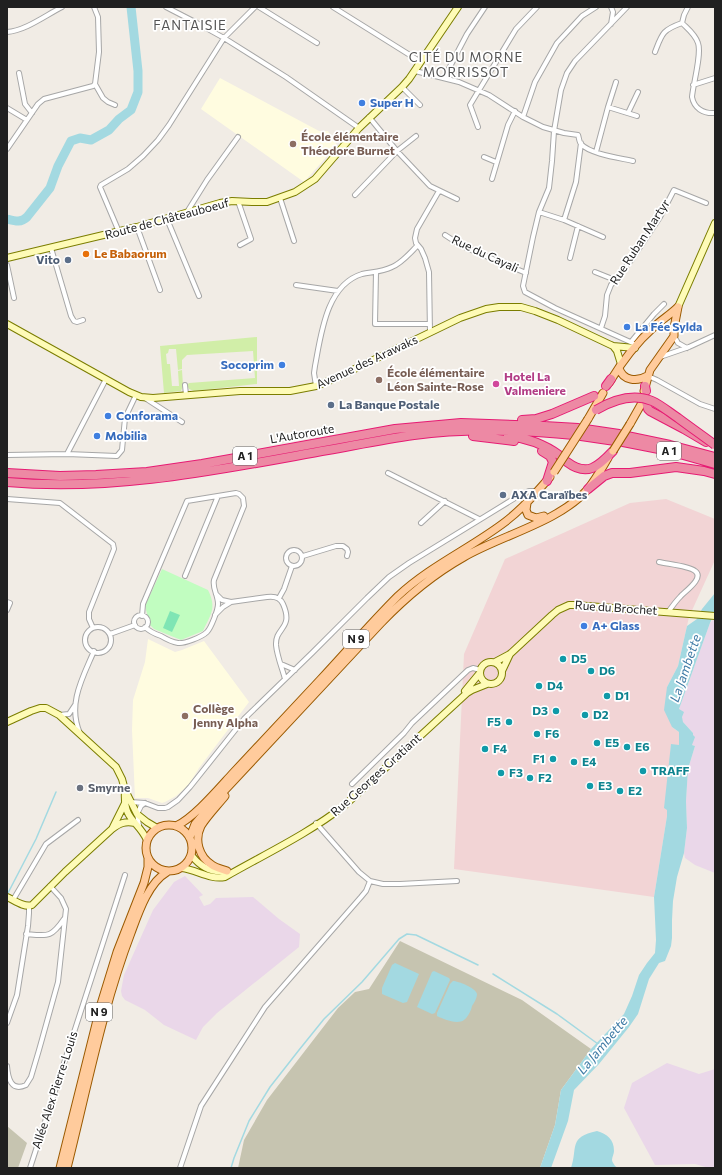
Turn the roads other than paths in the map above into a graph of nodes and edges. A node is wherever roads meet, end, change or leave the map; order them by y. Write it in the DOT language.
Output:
graph roads {
  1 [pos="62,7"];
  2 [pos="94,7"];
  3 [pos="166,7"];
  4 [pos="254,7"];
  5 [pos="259,7"];
  6 [pos="333,7"];
  7 [pos="458,7"];
  8 [pos="485,7"];
  9 [pos="538,7"];
  10 [pos="596,7"];
  11 [pos="611,7"];
  12 [pos="627,7"];
  13 [pos="688,7"];
  14 [pos="682,23"];
  15 [pos="610,25"];
  16 [pos="7,32"];
  17 [pos="224,38"];
  18 [pos="317,43"];
  19 [pos="655,52"];
  20 [pos="421,62"];
  21 [pos="415,71"];
  22 [pos="19,73"];
  23 [pos="444,78"];
  24 [pos="715,78"];
  25 [pos="616,82"];
  26 [pos="95,84"];
  27 [pos="693,84"];
  28 [pos="402,87"];
  29 [pos="478,90"];
  30 [pos="638,92"];
  31 [pos="115,105"];
  32 [pos="420,105"];
  33 [pos="608,106"];
  34 [pos="7,108"];
  35 [pos="515,111"];
  36 [pos="32,113"];
  37 [pos="715,113"];
  38 [pos="628,114"];
  39 [pos="636,116"];
  40 [pos="369,117"];
  41 [pos="523,117"];
  42 [pos="27,120"];
  43 [pos="478,127"];
  44 [pos="359,128"];
  45 [pos="554,131"];
  46 [pos="416,136"];
  47 [pos="238,137"];
  48 [pos="581,143"];
  49 [pos="7,149"];
  50 [pos="397,151"];
  51 [pos="596,152"];
  52 [pos="484,157"];
  53 [pos="633,161"];
  54 [pos="496,162"];
  55 [pos="492,179"];
  56 [pos="439,191"];
  57 [pos="356,195"];
  58 [pos="280,198"];
  59 [pos="457,199"];
  60 [pos="238,201"];
  61 [pos="706,203"];
  62 [pos="539,212"];
  63 [pos="187,213"];
  64 [pos="167,219"];
  65 [pos="564,220"];
  66 [pos="715,223"];
  67 [pos="578,226"];
  68 [pos="137,227"];
  69 [pos="119,232"];
  70 [pos="445,235"];
  71 [pos="603,237"];
  72 [pos="294,241"];
  73 [pos="240,244"];
  74 [pos="417,246"];
  75 [pos="51,248"];
  76 [pos="7,258"];
  77 [pos="570,258"];
  78 [pos="7,265"];
  79 [pos="376,272"];
  80 [pos="595,272"];
  81 [pos="526,273"];
  82 [pos="615,280"];
  83 [pos="296,285"];
  84 [pos="160,290"];
  85 [pos="338,291"];
  86 [pos="199,296"];
  87 [pos="14,298"];
  88 [pos="664,304"];
  89 [pos="678,307"];
  90 [pos="563,311"];
  91 [pos="83,320"];
  92 [pos="558,320"];
  93 [pos="660,322"];
  94 [pos="7,324"];
  95 [pos="430,324"];
  96 [pos="601,328"];
  97 [pos="674,332"];
  98 [pos="430,333"];
  99 [pos="715,335"];
  100 [pos="634,345"];
  101 [pos="613,346"];
  102 [pos="686,348"];
  103 [pos="658,358"];
  104 [pos="620,366"];
  105 [pos="647,376"];
  106 [pos="106,379"];
  107 [pos="185,386"];
  108 [pos="316,386"];
  109 [pos="604,388"];
  110 [pos="645,389"];
  111 [pos="136,395"];
  112 [pos="186,395"];
  113 [pos="144,398"];
  114 [pos="644,401"];
  115 [pos="715,409"];
  116 [pos="588,418"];
  117 [pos="182,422"];
  118 [pos="482,423"];
  119 [pos="580,432"];
  120 [pos="414,435"];
  121 [pos="473,436"];
  122 [pos="621,438"];
  123 [pos="715,445"];
  124 [pos="715,448"];
  125 [pos="613,451"];
  126 [pos="67,454"];
  127 [pos="7,455"];
  128 [pos="559,455"];
  129 [pos="715,457"];
  130 [pos="567,462"];
  131 [pos="715,464"];
  132 [pos="552,471"];
  133 [pos="7,473"];
  134 [pos="388,473"];
  135 [pos="715,474"];
  136 [pos="547,481"];
  137 [pos="7,482"];
  138 [pos="588,489"];
  139 [pos="538,491"];
  140 [pos="218,496"];
  141 [pos="7,499"];
  142 [pos="445,501"];
  143 [pos="527,503"];
  144 [pos="562,511"];
  145 [pos="480,519"];
  146 [pos="421,523"];
  147 [pos="303,556"];
  148 [pos="347,556"];
  149 [pos="659,562"];
  150 [pos="292,566"];
  151 [pos="185,576"];
  152 [pos="216,594"];
  153 [pos="279,598"];
  154 [pos="8,602"];
  155 [pos="231,602"];
  156 [pos="7,610"];
  157 [pos="668,612"];
  158 [pos="215,615"];
  159 [pos="142,616"];
  160 [pos="714,616"];
  161 [pos="135,625"];
  162 [pos="145,627"];
  163 [pos="93,628"];
  164 [pos="110,634"];
  165 [pos="94,651"];
  166 [pos="510,654"];
  167 [pos="495,662"];
  168 [pos="281,664"];
  169 [pos="295,670"];
  170 [pos="502,671"];
  171 [pos="480,672"];
  172 [pos="285,679"];
  173 [pos="488,684"];
  174 [pos="466,692"];
  175 [pos="75,705"];
  176 [pos="59,715"];
  177 [pos="7,722"];
  178 [pos="81,735"];
  179 [pos="257,756"];
  180 [pos="352,784"];
  181 [pos="128,802"];
  182 [pos="145,803"];
  183 [pos="137,814"];
  184 [pos="78,820"];
  185 [pos="135,823"];
  186 [pos="316,824"];
  187 [pos="176,826"];
  188 [pos="140,828"];
  189 [pos="157,828"];
  190 [pos="112,829"];
  191 [pos="190,837"];
  192 [pos="147,840"];
  193 [pos="192,856"];
  194 [pos="148,859"];
  195 [pos="182,868"];
  196 [pos="232,870"];
  197 [pos="167,872"];
  198 [pos="125,875"];
  199 [pos="370,881"];
  200 [pos="457,881"];
  201 [pos="50,886"];
  202 [pos="10,899"];
  203 [pos="29,906"];
  204 [pos="65,919"];
  205 [pos="26,934"];
  206 [pos="7,1023"];
  207 [pos="7,1066"];
  208 [pos="30,1168"];
  209 [pos="60,1168"];
  210 [pos="67,1168"];
  211 [pos="180,1168"];
  1 -- 16 [label="street"];
  2 -- 26 [label="street"];
  3 -- 17 [label="street"];
  4 -- 17 [label="street"];
  5 -- 18 [label="street"];
  6 -- 20 [label="street"];
  7 -- 20 [label="main road, Route de Châteauboeuf"];
  8 -- 23 [label="street"];
  9 -- 29 [label="street"];
  10 -- 41 [label="street"];
  11 -- 15 [label="street"];
  12 -- 15 [label="street"];
  13 -- 14 [label="street"];
  14 -- 19 [label="street"];
  14 -- 27 [label="street"];
  15 -- 45 [label="street"];
  17 -- 44 [label="street"];
  17 -- 69 [label="street"];
  20 -- 21 [label="main road, Route de Châteauboeuf"];
  21 -- 23 [label="street"];
  21 -- 28 [label="main road, Route de Châteauboeuf"];
  22 -- 36 [label="street"];
  23 -- 29 [label="street"];
  24 -- 27 [label="street"];
  25 -- 33 [label="street"];
  26 -- 31 [label="street"];
  26 -- 36 [label="street"];
  27 -- 37 [label="street"];
  28 -- 32 [label="street"];
  28 -- 40 [label="main road, Route de Châteauboeuf"];
  29 -- 35 [label="street"];
  29 -- 43 [label="street"];
  30 -- 38 [label="street"];
  33 -- 38 [label="street"];
  33 -- 51 [label="street"];
  34 -- 42 [label="street"];
  35 -- 41 [label="street"];
  35 -- 54 [label="street"];
  36 -- 42 [label="street"];
  38 -- 39 [label="street"];
  40 -- 44 [label="main road, Route de Châteauboeuf"];
  40 -- 50 [label="street"];
  41 -- 45 [label="street"];
  42 -- 49 [label="street"];
  44 -- 58 [label="main road, Route de Châteauboeuf"];
  45 -- 48 [label="street"];
  45 -- 62 [label="street"];
  46 -- 50 [label="street"];
  47 -- 63 [label="street"];
  48 -- 51 [label="street"];
  48 -- 65 [label="street"];
  50 -- 56 [label="street"];
  50 -- 57 [label="street"];
  51 -- 53 [label="street"];
  52 -- 54 [label="street"];
  54 -- 55 [label="street"];
  56 -- 59 [label="street"];
  56 -- 74 [label="street"];
  58 -- 60 [label="main road, Route de Châteauboeuf"];
  58 -- 72 [label="street"];
  60 -- 63 [label="main road, Route de Châteauboeuf"];
  60 -- 73 [label="street"];
  61 -- 82 [label="street, Rue Ruban Martyr"];
  62 -- 65 [label="street"];
  62 -- 81 [label="street"];
  63 -- 64 [label="main road, Route de Châteauboeuf"];
  64 -- 68 [label="main road, Route de Châteauboeuf"];
  64 -- 86 [label="street"];
  65 -- 67 [label="street"];
  66 -- 89 [label="main road"];
  67 -- 71 [label="street"];
  67 -- 77 [label="street"];
  68 -- 69 [label="main road, Route de Châteauboeuf"];
  68 -- 84 [label="street"];
  69 -- 75 [label="main road, Route de Châteauboeuf"];
  70 -- 81 [label="street, Rue du Cayali"];
  74 -- 79 [label="street"];
  74 -- 95 [label="street"];
  75 -- 76 [label="main road, Route de Châteauboeuf"];
  75 -- 91 [label="street"];
  78 -- 87 [label="street"];
  79 -- 85 [label="street"];
  79 -- 95 [label="street"];
  80 -- 82 [label="street"];
  81 -- 90 [label="street"];
  82 -- 96 [label="street, Rue Ruban Martyr"];
  83 -- 85 [label="street"];
  85 -- 108 [label="street"];
  88 -- 100 [label="street"];
  89 -- 93 [label="main road"];
  89 -- 97 [label="main road"];
  90 -- 92 [label="street"];
  90 -- 96 [label="street"];
  92 -- 98 [label="main road, Avenue des Arawaks"];
  92 -- 101 [label="main road, Avenue des Arawaks"];
  93 -- 97 [label="main road"];
  93 -- 100 [label="main road"];
  94 -- 106 [label="main road, Avenue des Arawaks"];
  95 -- 98 [label="street"];
  96 -- 100 [label="street"];
  97 -- 102 [label="street"];
  97 -- 103 [label="main road"];
  98 -- 108 [label="main road, Avenue des Arawaks"];
  99 -- 102 [label="street"];
  100 -- 101 [label="main road, Avenue des Arawaks"];
  100 -- 104 [label="main road"];
  101 -- 104 [label="main road"];
  102 -- 103 [label="street"];
  103 -- 105 [label="main road"];
  104 -- 105 [label="main road"];
  104 -- 109 [label="main road"];
  105 -- 110 [label="main road"];
  105 -- 115 [label="street"];
  106 -- 111 [label="main road, Avenue des Arawaks"];
  106 -- 126 [label="street"];
  107 -- 112 [label="street"];
  108 -- 112 [label="main road, Avenue des Arawaks"];
  109 -- 116 [label="main road"];
  109 -- 118 [label="highway"];
  111 -- 113 [label="main road, Avenue des Arawaks"];
  111 -- 126 [label="street"];
  112 -- 113 [label="main road, Avenue des Arawaks"];
  113 -- 117 [label="street"];
  114 -- 124 [label="highway"];
  114 -- 125 [label="main road, bridge"];
  116 -- 123 [label="highway, bridge"];
  116 -- 132 [label="main road, bridge"];
  118 -- 119 [label="highway, L'Autoroute / A 1"];
  118 -- 133 [label="highway, L'Autoroute / A 1"];
  119 -- 120 [label="highway, L'Autoroute / A 1"];
  119 -- 122 [label="highway, L'Autoroute / A 1"];
  120 -- 121 [label="highway"];
  120 -- 137 [label="highway, L'Autoroute / A 1"];
  121 -- 128 [label="highway"];
  121 -- 132 [label="highway"];
  122 -- 129 [label="highway, L'Autoroute / A 1"];
  122 -- 131 [label="highway, L'Autoroute / A 1"];
  125 -- 130 [label="highway"];
  125 -- 138 [label="main road, N 9"];
  126 -- 127 [label="street"];
  132 -- 136 [label="highway"];
  134 -- 142 [label="street"];
  135 -- 138 [label="highway"];
  136 -- 139 [label="main road, N 9"];
  138 -- 144 [label="main road, N 9"];
  139 -- 143 [label="main road, N 9"];
  139 -- 145 [label="street"];
  140 -- 151 [label="street"];
  140 -- 152 [label="street"];
  140 -- 159 [label="street"];
  141 -- 163 [label="street"];
  142 -- 145 [label="street"];
  142 -- 146 [label="street"];
  143 -- 144 [label="main road"];
  143 -- 187 [label="main road, N 9"];
  144 -- 179 [label="main road, N 9"];
  145 -- 169 [label="street"];
  147 -- 148 [label="street"];
  147 -- 150 [label="street"];
  147 -- 150 [label="street"];
  149 -- 157 [label="street"];
  150 -- 153 [label="street"];
  152 -- 155 [label="street"];
  152 -- 158 [label="street"];
  153 -- 155 [label="street"];
  153 -- 168 [label="street"];
  154 -- 156 [label="street"];
  155 -- 158 [label="street"];
  157 -- 160 [label="main road, Rue du Brochet"];
  157 -- 166 [label="main road, Rue du Brochet"];
  158 -- 162 [label="street"];
  159 -- 161 [label="street"];
  159 -- 162 [label="street"];
  161 -- 162 [label="street"];
  161 -- 164 [label="street"];
  163 -- 164 [label="street"];
  163 -- 165 [label="street"];
  164 -- 165 [label="street"];
  165 -- 175 [label="street"];
  166 -- 167 [label="main road, Rue du Brochet"];
  166 -- 170 [label="main road, Rue du Brochet"];
  167 -- 170 [label="main road"];
  167 -- 171 [label="main road"];
  168 -- 169 [label="street"];
  168 -- 172 [label="street"];
  169 -- 172 [label="street"];
  170 -- 173 [label="main road"];
  171 -- 173 [label="main road"];
  171 -- 174 [label="main road"];
  171 -- 180 [label="street"];
  172 -- 182 [label="street"];
  173 -- 174 [label="main road"];
  174 -- 186 [label="main road, Rue Georges Gratiant"];
  175 -- 176 [label="street"];
  175 -- 178 [label="street"];
  176 -- 177 [label="main road"];
  176 -- 178 [label="main road"];
  178 -- 181 [label="main road"];
  179 -- 191 [label="main road, N 9"];
  179 -- 196 [label="main road"];
  181 -- 182 [label="street"];
  181 -- 183 [label="main road"];
  181 -- 185 [label="main road"];
  181 -- 190 [label="main road"];
  182 -- 183 [label="street"];
  183 -- 188 [label="street"];
  183 -- 189 [label="main road"];
  184 -- 202 [label="street"];
  185 -- 188 [label="main road"];
  185 -- 190 [label="main road"];
  186 -- 196 [label="main road, Rue Georges Gratiant"];
  186 -- 199 [label="street"];
  187 -- 189 [label="main road, N 9"];
  187 -- 191 [label="main road"];
  188 -- 192 [label="main road"];
  189 -- 192 [label="main road"];
  190 -- 201 [label="main road"];
  191 -- 193 [label="main road"];
  192 -- 194 [label="main road, N 9"];
  193 -- 195 [label="main road"];
  193 -- 196 [label="main road"];
  194 -- 197 [label="main road"];
  194 -- 209 [label="main road, N 9"];
  195 -- 196 [label="main road"];
  195 -- 197 [label="main road"];
  197 -- 210 [label="main road, N 9"];
  198 -- 208 [label="street, Allée Alex Pierre-Louis"];
  199 -- 200 [label="street"];
  199 -- 211 [label="street"];
  201 -- 203 [label="main road"];
  201 -- 204 [label="street"];
  202 -- 203 [label="main road"];
  203 -- 205 [label="street"];
  204 -- 205 [label="street"];
  204 -- 207 [label="street"];
  205 -- 206 [label="street"];
}
